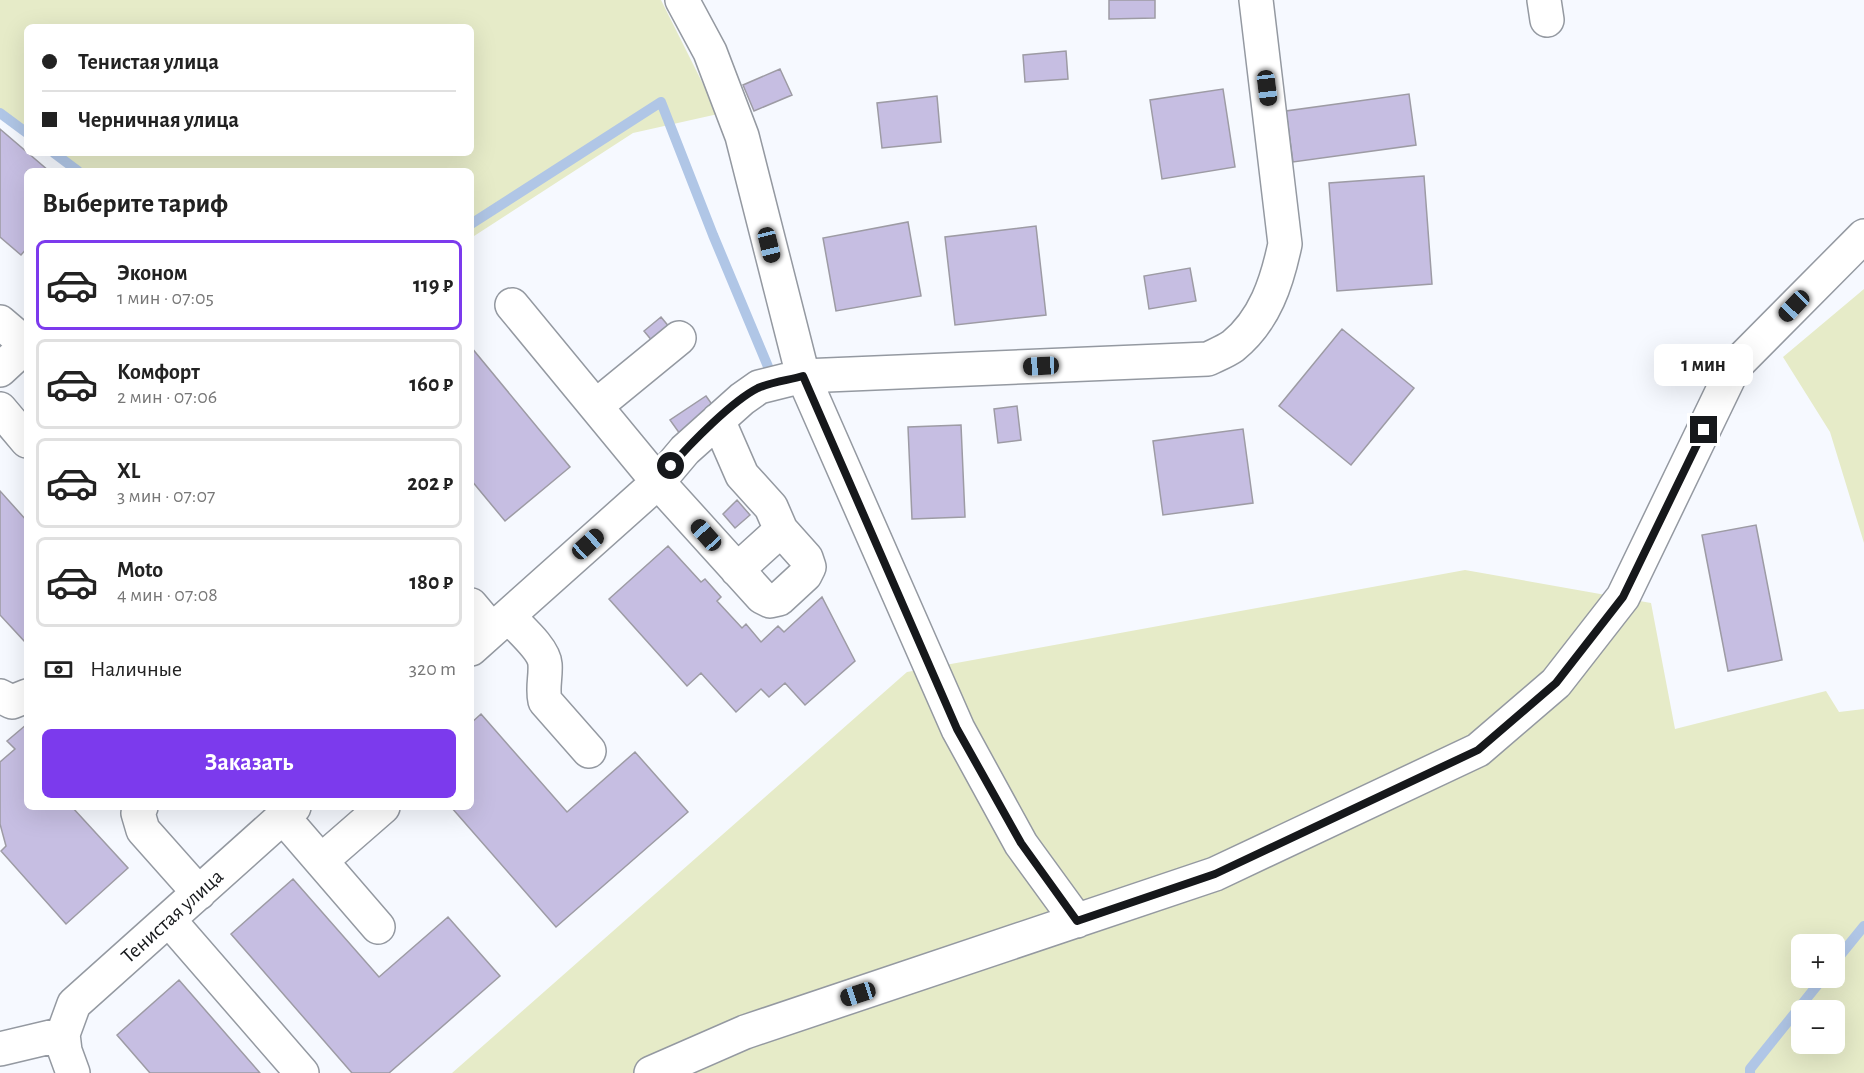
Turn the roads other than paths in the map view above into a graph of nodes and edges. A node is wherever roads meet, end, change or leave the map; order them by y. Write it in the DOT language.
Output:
graph roads {
  1 [pos="682,0"];
  2 [pos="1256,0"];
  3 [pos="1864,236"];
  4 [pos="512,305"];
  5 [pos="0,322"];
  6 [pos="679,338"];
  7 [pos="24,342"];
  8 [pos="24,348"];
  9 [pos="0,370"];
  10 [pos="803,376"];
  11 [pos="596,406"];
  12 [pos="0,409"];
  13 [pos="718,420"];
  14 [pos="24,437"];
  15 [pos="658,482"];
  16 [pos="781,530"];
  17 [pos="736,570"];
  18 [pos="474,609"];
  19 [pos="490,632"];
  20 [pos="0,696"];
  21 [pos="24,697"];
  22 [pos="590,751"];
  23 [pos="140,810"];
  24 [pos="380,810"];
  25 [pos="289,812"];
  26 [pos="321,861"];
  27 [pos="199,892"];
  28 [pos="169,920"];
  29 [pos="1077,921"];
  30 [pos="378,927"];
  31 [pos="63,1034"];
  32 [pos="0,1049"];
  33 [pos="73,1073"];
  34 [pos="302,1073"];
  35 [pos="651,1073"];
  1 -- 10 [label="street"];
  2 -- 10 [label="street"];
  3 -- 29 [label="street"];
  4 -- 11 [label="street"];
  5 -- 7 [label="street"];
  6 -- 11 [label="street"];
  8 -- 9 [label="street"];
  10 -- 13 [label="street"];
  10 -- 29 [label="street"];
  11 -- 15 [label="street"];
  12 -- 14 [label="street"];
  13 -- 15 [label="street"];
  13 -- 16 [label="street"];
  15 -- 17 [label="street"];
  15 -- 19 [label="street"];
  16 -- 17 [label="street"];
  16 -- 17 [label="street"];
  18 -- 19 [label="street"];
  19 -- 22 [label="street"];
  20 -- 21 [label="street"];
  23 -- 27 [label="street"];
  24 -- 26 [label="street"];
  25 -- 26 [label="street"];
  25 -- 27 [label="street, Тенистая улица"];
  26 -- 30 [label="street"];
  27 -- 28 [label="street, Тенистая улица"];
  28 -- 31 [label="street, Тенистая улица"];
  28 -- 34 [label="street"];
  29 -- 35 [label="street"];
  31 -- 32 [label="street"];
  31 -- 33 [label="street"];
}
